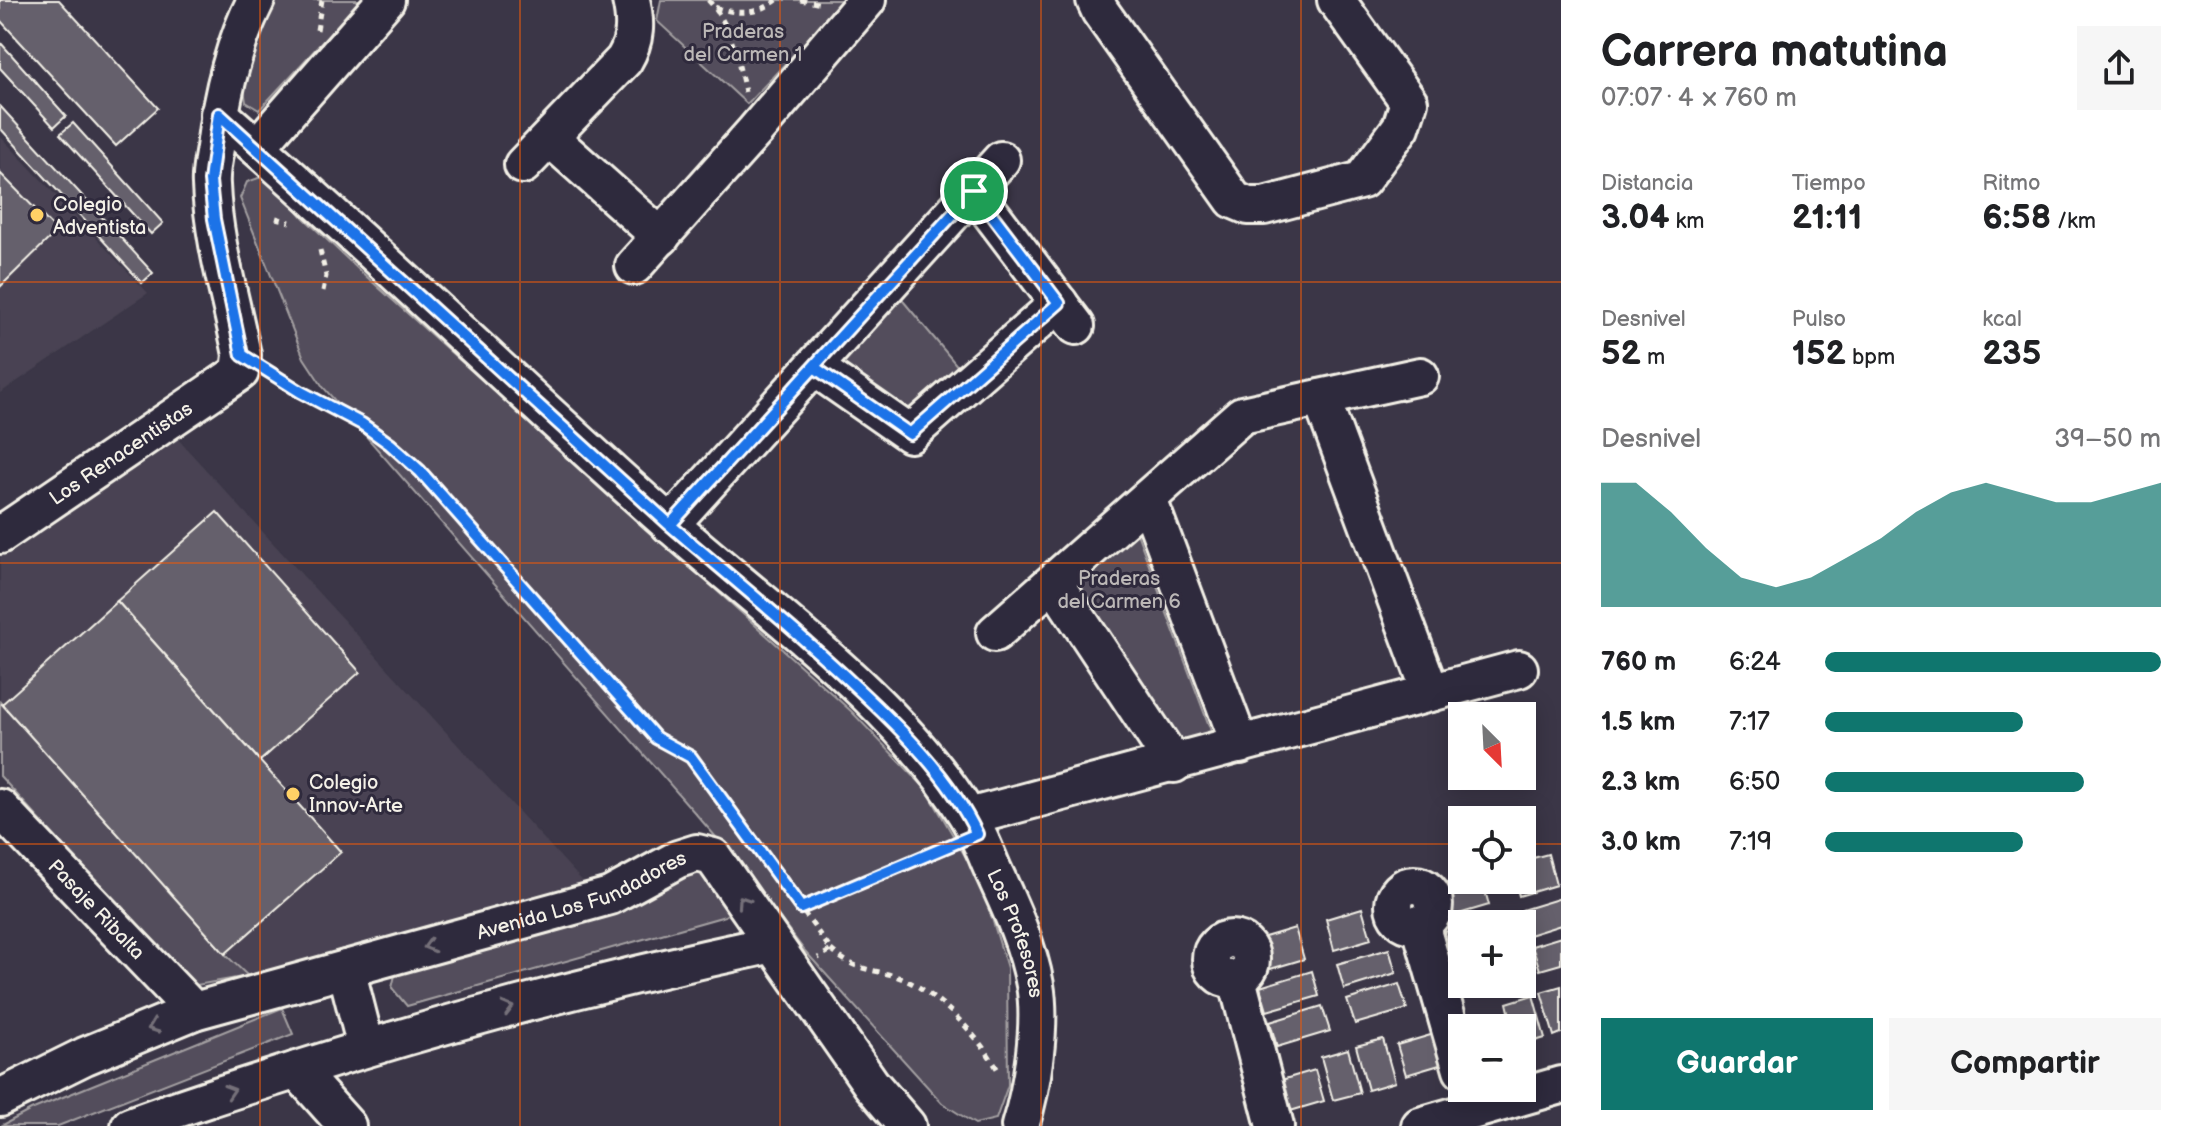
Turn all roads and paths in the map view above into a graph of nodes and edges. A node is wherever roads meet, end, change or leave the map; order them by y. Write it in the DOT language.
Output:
graph roads {
  1 [pos="256,0"];
  2 [pos="386,0"];
  3 [pos="631,0"];
  4 [pos="708,0"];
  5 [pos="777,0"];
  6 [pos="867,0"];
  7 [pos="1095,0"];
  8 [pos="1336,0"];
  9 [pos="715,7"];
  10 [pos="219,114"];
  11 [pos="755,131"];
  12 [pos="550,138"];
  13 [pos="257,147"];
  14 [pos="1001,160"];
  15 [pos="523,165"];
  16 [pos="974,191"];
  17 [pos="276,218"];
  18 [pos="296,224"];
  19 [pos="661,237"];
  20 [pos="317,246"];
  21 [pos="634,266"];
  22 [pos="322,296"];
  23 [pos="241,363"];
  24 [pos="814,367"];
  25 [pos="1420,376"];
  26 [pos="1321,398"];
  27 [pos="1148,499"];
  28 [pos="670,525"];
  29 [pos="0,535"];
  30 [pos="1054,583"];
  31 [pos="995,633"];
  32 [pos="1519,669"];
  33 [pos="1431,693"];
  34 [pos="1240,745"];
  35 [pos="1174,764"];
  36 [pos="0,808"];
  37 [pos="973,826"];
  38 [pos="801,908"];
  39 [pos="1420,924"];
  40 [pos="831,950"];
  41 [pos="783,959"];
  42 [pos="346,969"];
  43 [pos="1237,979"];
  44 [pos="194,1011"];
  45 [pos="1448,1021"];
  46 [pos="366,1047"];
  47 [pos="297,1070"];
  48 [pos="1561,1085"];
  49 [pos="1536,1089"];
  50 [pos="0,1098"];
  51 [pos="1464,1102"];
  52 [pos="130,1126"];
  53 [pos="347,1126"];
  54 [pos="907,1126"];
  55 [pos="1020,1126"];
  56 [pos="1275,1126"];
  57 [pos="1420,1126"];
  1 -- 10 [label="street"];
  2 -- 13 [label="street"];
  3 -- 12 [label="street"];
  4 -- 9 [label="path"];
  5 -- 9 [label="path"];
  6 -- 11 [label="street"];
  7 -- 8 [label="street"];
  9 -- 11 [label="path"];
  10 -- 13 [label="street, Los Profesores"];
  10 -- 23 [label="street"];
  11 -- 19 [label="street"];
  12 -- 15 [label="street"];
  12 -- 19 [label="street"];
  13 -- 28 [label="street, Los Profesores"];
  14 -- 16 [label="street"];
  16 -- 24 [label="street"];
  16 -- 24 [label="street"];
  17 -- 18 [label="path"];
  19 -- 21 [label="street"];
  20 -- 22 [label="path"];
  23 -- 29 [label="street, Los Renacentistas"];
  23 -- 38 [label="path"];
  24 -- 28 [label="street"];
  25 -- 26 [label="street"];
  26 -- 27 [label="street"];
  26 -- 33 [label="street"];
  27 -- 30 [label="street"];
  27 -- 34 [label="street"];
  28 -- 37 [label="street, Los Profesores"];
  30 -- 31 [label="street"];
  30 -- 35 [label="street"];
  32 -- 33 [label="street"];
  33 -- 34 [label="street"];
  34 -- 35 [label="street"];
  35 -- 37 [label="street"];
  36 -- 44 [label="street, Pasaje Ribalta"];
  37 -- 38 [label="path"];
  37 -- 55 [label="street, Los Profesores"];
  38 -- 40 [label="path"];
  39 -- 45 [label="street"];
  40 -- 41 [label="path"];
  40 -- 55 [label="path"];
  41 -- 42 [label="street, Avenida Los Fundadores, one-way"];
  46 -- 41 [label="street, one-way"];
  41 -- 54 [label="street, Avenida Los Fundadores"];
  42 -- 44 [label="street, Avenida Los Fundadores"];
  42 -- 46 [label="street"];
  43 -- 56 [label="street"];
  44 -- 50 [label="street, Avenida Los Fundadores, one-way"];
  46 -- 47 [label="street"];
  52 -- 47 [label="street, one-way"];
  47 -- 53 [label="street"];
  48 -- 49 [label="street"];
  51 -- 57 [label="street"];
}
